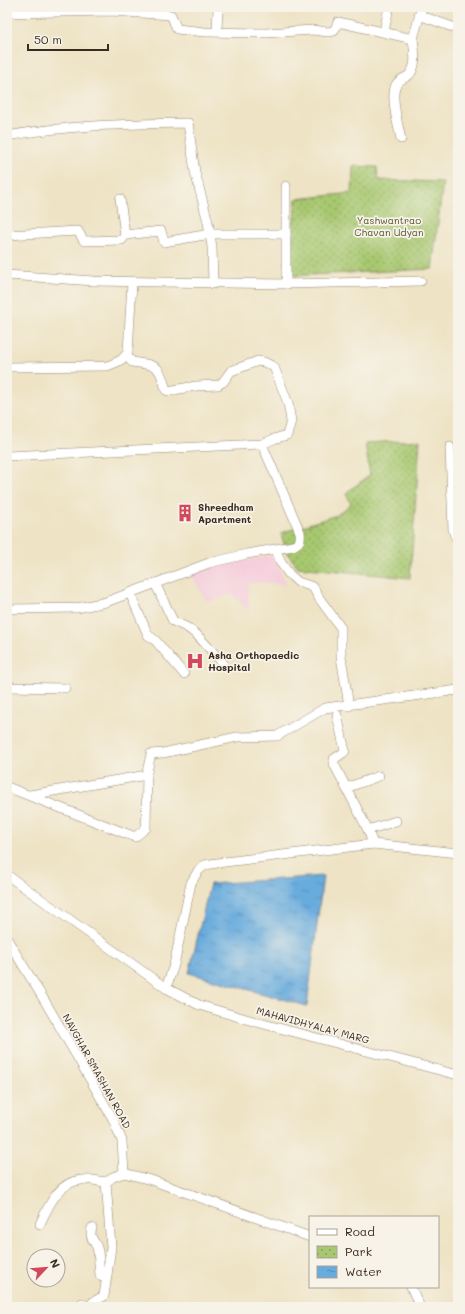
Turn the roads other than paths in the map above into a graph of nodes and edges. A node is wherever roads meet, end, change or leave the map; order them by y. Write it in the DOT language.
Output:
graph roads {
  1 [pos="218,7"];
  2 [pos="389,7"];
  3 [pos="74,9"];
  4 [pos="421,11"];
  5 [pos="7,13"];
  6 [pos="458,29"];
  7 [pos="217,31"];
  8 [pos="384,32"];
  9 [pos="413,39"];
  10 [pos="7,136"];
  11 [pos="401,139"];
  12 [pos="286,186"];
  13 [pos="120,199"];
  14 [pos="210,234"];
  15 [pos="286,234"];
  16 [pos="7,235"];
  17 [pos="125,235"];
  18 [pos="7,275"];
  19 [pos="421,281"];
  20 [pos="132,282"];
  21 [pos="213,284"];
  22 [pos="286,284"];
  23 [pos="126,355"];
  24 [pos="7,367"];
  25 [pos="262,444"];
  26 [pos="450,447"];
  27 [pos="7,456"];
  28 [pos="458,539"];
  29 [pos="276,550"];
  30 [pos="155,583"];
  31 [pos="130,593"];
  32 [pos="7,609"];
  33 [pos="223,663"];
  34 [pos="184,674"];
  35 [pos="7,687"];
  36 [pos="65,688"];
  37 [pos="458,690"];
  38 [pos="349,706"];
  39 [pos="337,715"];
  40 [pos="147,775"];
  41 [pos="379,776"];
  42 [pos="7,787"];
  43 [pos="346,788"];
  44 [pos="29,795"];
  45 [pos="396,821"];
  46 [pos="368,830"];
  47 [pos="373,844"];
  48 [pos="458,853"];
  49 [pos="7,875"];
  50 [pos="7,939"];
  51 [pos="166,988"];
  52 [pos="458,1075"];
  53 [pos="124,1173"];
  54 [pos="106,1182"];
  55 [pos="40,1224"];
  56 [pos="92,1228"];
  57 [pos="309,1237"];
  58 [pos="107,1276"];
  59 [pos="411,1288"];
  60 [pos="91,1307"];
  61 [pos="420,1307"];
  1 -- 7 [label="street"];
  2 -- 8 [label="street"];
  3 -- 5 [label="street"];
  3 -- 7 [label="street"];
  4 -- 6 [label="street"];
  4 -- 9 [label="street"];
  7 -- 8 [label="street"];
  8 -- 9 [label="street"];
  9 -- 11 [label="street"];
  10 -- 14 [label="street"];
  12 -- 15 [label="street"];
  13 -- 17 [label="street"];
  14 -- 15 [label="street"];
  14 -- 17 [label="street"];
  14 -- 21 [label="street"];
  15 -- 22 [label="street"];
  16 -- 17 [label="street"];
  18 -- 20 [label="street"];
  19 -- 22 [label="street"];
  20 -- 21 [label="street"];
  20 -- 23 [label="street"];
  21 -- 22 [label="street"];
  23 -- 24 [label="street"];
  23 -- 25 [label="street"];
  25 -- 27 [label="street"];
  25 -- 29 [label="street"];
  26 -- 28 [label="street"];
  29 -- 30 [label="street"];
  29 -- 38 [label="street"];
  30 -- 31 [label="street"];
  30 -- 33 [label="street"];
  31 -- 32 [label="street"];
  31 -- 34 [label="street"];
  35 -- 36 [label="street"];
  37 -- 38 [label="street"];
  38 -- 40 [label="street"];
  39 -- 43 [label="street"];
  40 -- 44 [label="street"];
  40 -- 44 [label="street"];
  41 -- 43 [label="street"];
  42 -- 44 [label="street"];
  43 -- 46 [label="street"];
  45 -- 46 [label="street"];
  46 -- 47 [label="street"];
  47 -- 48 [label="street"];
  47 -- 51 [label="street"];
  49 -- 51 [label="street, MAHAVIDHYALAY MARG"];
  50 -- 53 [label="street, NAVGHAR SMASHAN ROAD"];
  51 -- 52 [label="street, MAHAVIDHYALAY MARG"];
  53 -- 54 [label="street"];
  53 -- 57 [label="street"];
  54 -- 55 [label="street"];
  54 -- 58 [label="street"];
  56 -- 58 [label="street"];
  58 -- 60 [label="street"];
  59 -- 61 [label="street"];
}
